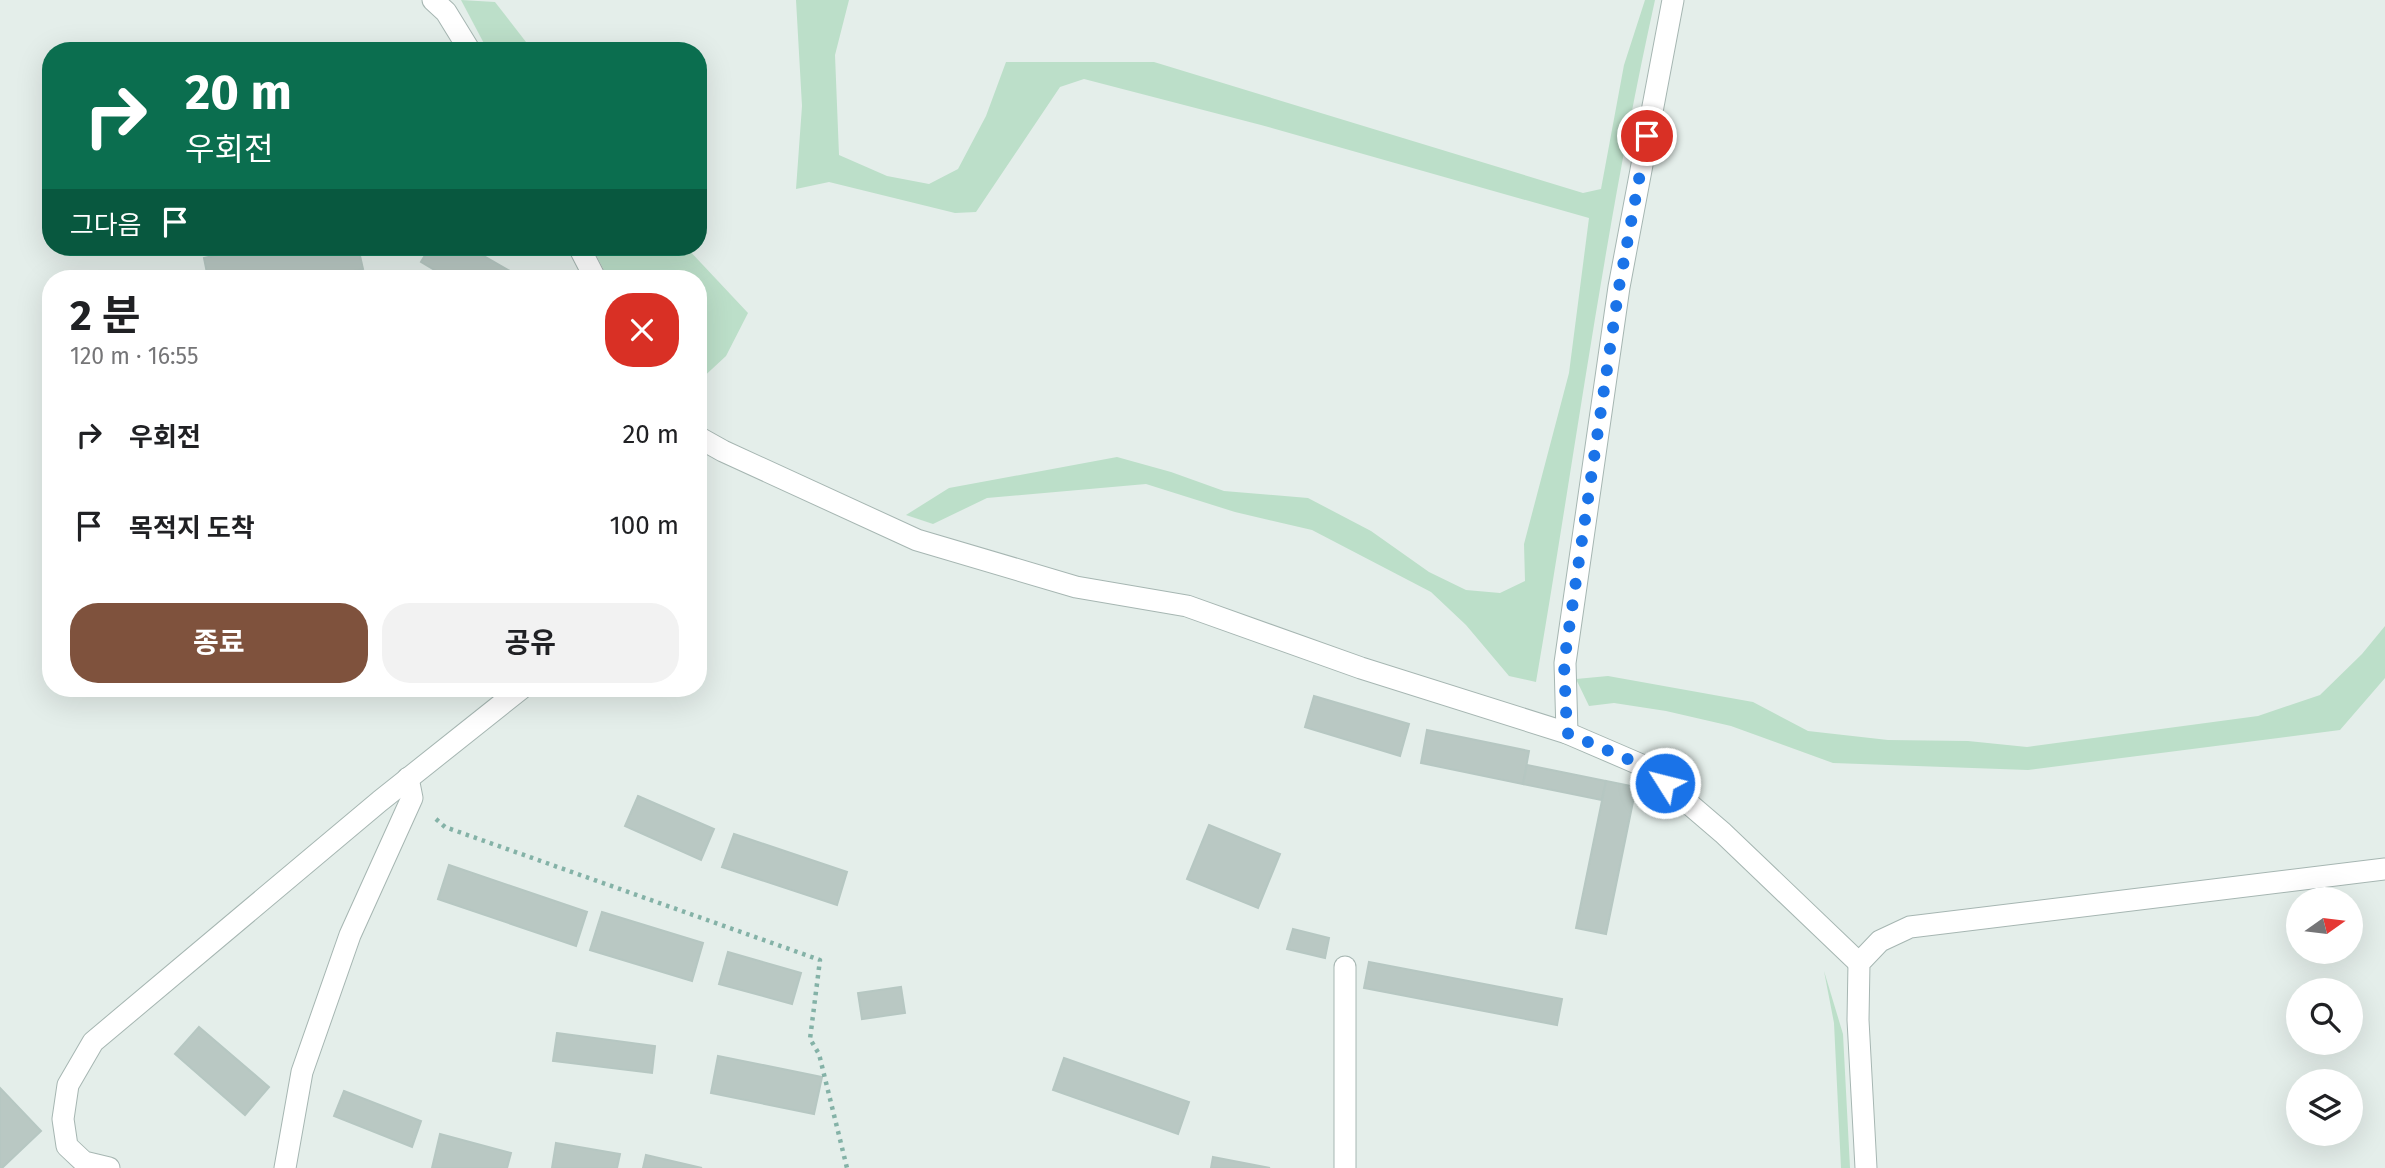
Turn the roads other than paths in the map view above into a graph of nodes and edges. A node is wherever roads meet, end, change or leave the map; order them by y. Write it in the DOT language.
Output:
graph roads {
  1 [pos="433,0"];
  2 [pos="1673,0"];
  3 [pos="464,42"];
  4 [pos="707,442"];
  5 [pos="512,697"];
  6 [pos="1567,733"];
  7 [pos="410,788"];
  8 [pos="2385,869"];
  9 [pos="1859,962"];
  10 [pos="1345,967"];
  11 [pos="109,1168"];
  12 [pos="285,1168"];
  13 [pos="1345,1168"];
  14 [pos="1866,1168"];
  1 -- 3 [label="street"];
  2 -- 6 [label="street"];
  4 -- 6 [label="street"];
  5 -- 7 [label="street"];
  6 -- 9 [label="street"];
  7 -- 11 [label="street"];
  7 -- 12 [label="street"];
  8 -- 9 [label="street"];
  9 -- 14 [label="street"];
  10 -- 13 [label="street"];
}
